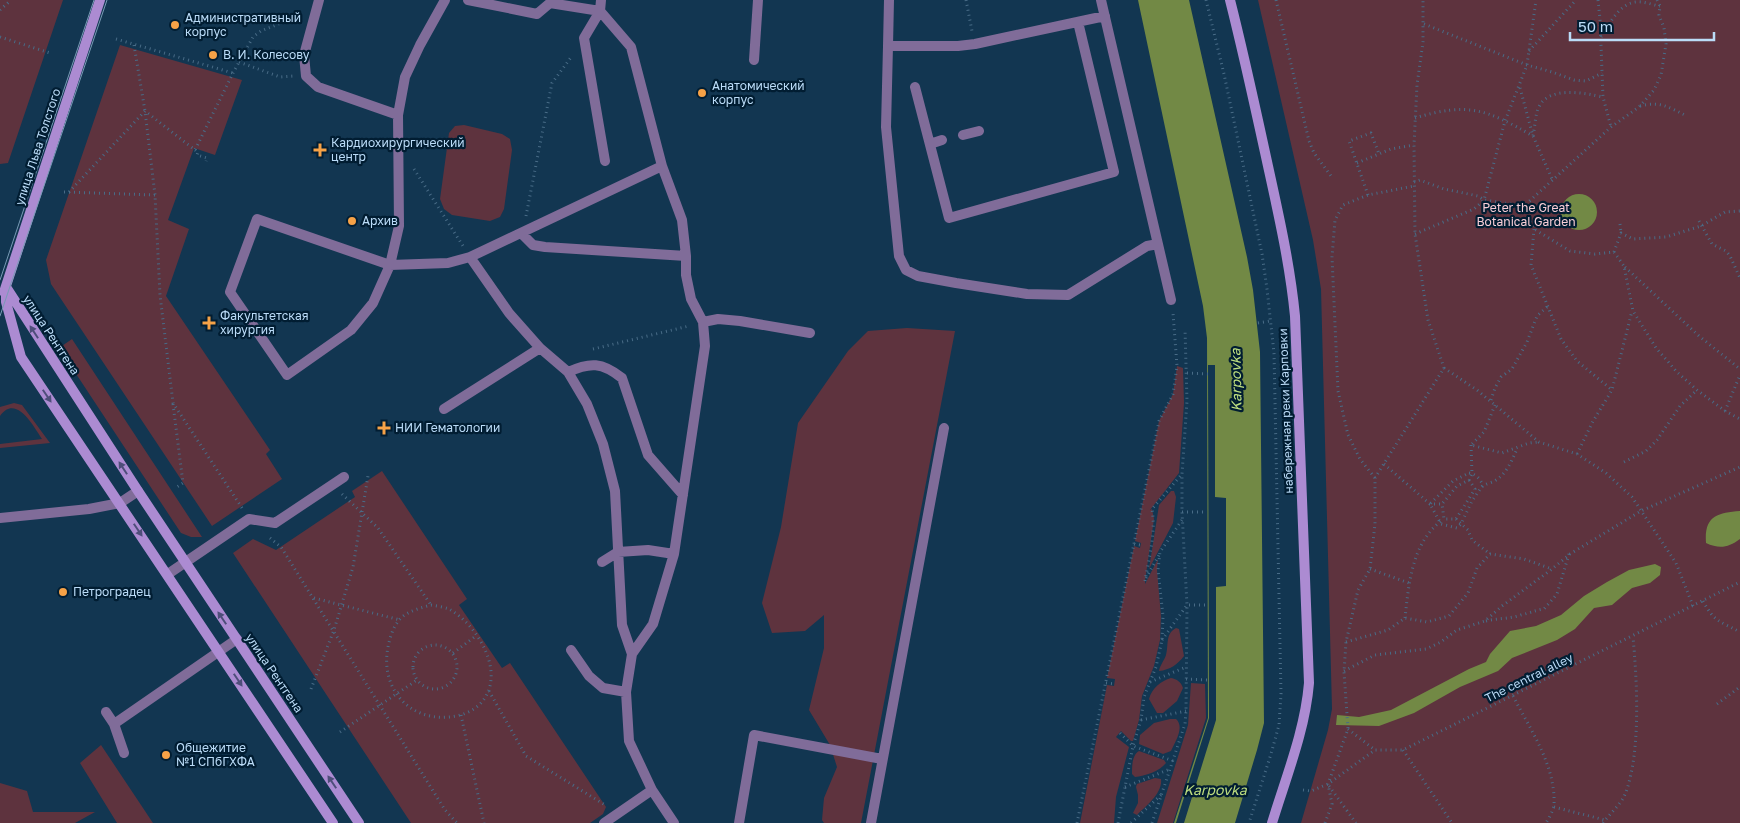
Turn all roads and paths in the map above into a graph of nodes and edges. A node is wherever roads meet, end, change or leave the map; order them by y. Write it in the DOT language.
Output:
graph roads {
  1 [pos="10,0"];
  2 [pos="100,0"];
  3 [pos="445,0"];
  4 [pos="468,0"];
  5 [pos="758,0"];
  6 [pos="889,0"];
  7 [pos="966,0"];
  8 [pos="1101,0"];
  9 [pos="1206,0"];
  10 [pos="1230,0"];
  11 [pos="1276,0"];
  12 [pos="1423,0"];
  13 [pos="1536,0"];
  14 [pos="1576,0"];
  15 [pos="1598,0"];
  16 [pos="1657,0"];
  17 [pos="318,5"];
  18 [pos="601,5"];
  19 [pos="1660,6"];
  20 [pos="0,10"];
  21 [pos="1105,16"];
  22 [pos="1078,22"];
  23 [pos="1424,24"];
  24 [pos="0,37"];
  25 [pos="1601,37"];
  26 [pos="584,38"];
  27 [pos="116,39"];
  28 [pos="134,44"];
  29 [pos="975,44"];
  30 [pos="888,46"];
  31 [pos="1528,52"];
  32 [pos="50,53"];
  33 [pos="754,60"];
  34 [pos="239,62"];
  35 [pos="1526,65"];
  36 [pos="233,73"];
  37 [pos="1602,73"];
  38 [pos="306,76"];
  39 [pos="915,87"];
  40 [pos="1519,87"];
  41 [pos="1602,97"];
  42 [pos="1639,107"];
  43 [pos="145,111"];
  44 [pos="398,115"];
  45 [pos="1687,116"];
  46 [pos="1415,118"];
  47 [pos="1505,120"];
  48 [pos="1611,127"];
  49 [pos="979,131"];
  50 [pos="963,135"];
  51 [pos="1533,136"];
  52 [pos="942,140"];
  53 [pos="930,144"];
  54 [pos="1414,145"];
  55 [pos="196,150"];
  56 [pos="1379,154"];
  57 [pos="206,161"];
  58 [pos="605,161"];
  59 [pos="1357,163"];
  60 [pos="662,166"];
  61 [pos="413,167"];
  62 [pos="1331,176"];
  63 [pos="1552,179"];
  64 [pos="1414,184"];
  65 [pos="64,192"];
  66 [pos="69,192"];
  67 [pos="1368,195"];
  68 [pos="154,196"];
  69 [pos="1484,200"];
  70 [pos="1524,206"];
  71 [pos="1740,211"];
  72 [pos="1699,221"];
  73 [pos="1620,224"];
  74 [pos="1701,226"];
  75 [pos="1534,229"];
  76 [pos="1621,233"];
  77 [pos="522,234"];
  78 [pos="1415,234"];
  79 [pos="1158,244"];
  80 [pos="1614,252"];
  81 [pos="686,256"];
  82 [pos="470,257"];
  83 [pos="390,265"];
  84 [pos="1624,266"];
  85 [pos="1740,278"];
  86 [pos="6,287"];
  87 [pos="1171,300"];
  88 [pos="0,302"];
  89 [pos="1548,306"];
  90 [pos="1633,311"];
  91 [pos="1270,321"];
  92 [pos="702,322"];
  93 [pos="1258,322"];
  94 [pos="1185,329"];
  95 [pos="810,334"];
  96 [pos="540,348"];
  97 [pos="591,350"];
  98 [pos="1444,368"];
  99 [pos="1740,369"];
  100 [pos="568,372"];
  101 [pos="1187,373"];
  102 [pos="1207,374"];
  103 [pos="1740,375"];
  104 [pos="1612,390"];
  105 [pos="1697,390"];
  106 [pos="1491,400"];
  107 [pos="173,404"];
  108 [pos="1495,404"];
  109 [pos="444,409"];
  110 [pos="1725,411"];
  111 [pos="1740,419"];
  112 [pos="944,428"];
  113 [pos="1539,442"];
  114 [pos="1471,445"];
  115 [pos="1518,449"];
  116 [pos="1577,454"];
  117 [pos="1624,462"];
  118 [pos="1384,464"];
  119 [pos="1740,467"];
  120 [pos="1182,474"];
  121 [pos="1472,474"];
  122 [pos="368,476"];
  123 [pos="344,477"];
  124 [pos="1375,478"];
  125 [pos="1468,480"];
  126 [pos="333,485"];
  127 [pos="178,487"];
  128 [pos="1475,489"];
  129 [pos="1480,490"];
  130 [pos="138,491"];
  131 [pos="683,495"];
  132 [pos="120,503"];
  133 [pos="1430,504"];
  134 [pos="1442,504"];
  135 [pos="241,507"];
  136 [pos="1641,511"];
  137 [pos="1182,512"];
  138 [pos="1207,512"];
  139 [pos="362,514"];
  140 [pos="0,518"];
  141 [pos="1444,519"];
  142 [pos="1456,519"];
  143 [pos="1182,520"];
  144 [pos="1440,522"];
  145 [pos="1462,524"];
  146 [pos="1134,544"];
  147 [pos="1140,545"];
  148 [pos="281,547"];
  149 [pos="618,552"];
  150 [pos="1160,552"];
  151 [pos="674,554"];
  152 [pos="1490,554"];
  153 [pos="1570,554"];
  154 [pos="185,562"];
  155 [pos="602,562"];
  156 [pos="1370,569"];
  157 [pos="1552,569"];
  158 [pos="168,574"];
  159 [pos="1740,582"];
  160 [pos="1409,583"];
  161 [pos="314,598"];
  162 [pos="1703,601"];
  163 [pos="342,604"];
  164 [pos="431,605"];
  165 [pos="1187,605"];
  166 [pos="1207,605"];
  167 [pos="1693,606"];
  168 [pos="1405,618"];
  169 [pos="400,620"];
  170 [pos="1485,621"];
  171 [pos="334,630"];
  172 [pos="1740,632"];
  173 [pos="476,636"];
  174 [pos="1633,636"];
  175 [pos="237,639"];
  176 [pos="1162,640"];
  177 [pos="1346,642"];
  178 [pos="571,650"];
  179 [pos="219,651"];
  180 [pos="453,653"];
  181 [pos="632,654"];
  182 [pos="1186,667"];
  183 [pos="1344,672"];
  184 [pos="1186,679"];
  185 [pos="417,680"];
  186 [pos="1207,680"];
  187 [pos="1150,682"];
  188 [pos="1106,683"];
  189 [pos="1115,684"];
  190 [pos="1740,687"];
  191 [pos="311,689"];
  192 [pos="489,691"];
  193 [pos="626,692"];
  194 [pos="396,694"];
  195 [pos="1513,696"];
  196 [pos="1717,704"];
  197 [pos="380,705"];
  198 [pos="1186,711"];
  199 [pos="106,712"];
  200 [pos="461,716"];
  201 [pos="1140,720"];
  202 [pos="114,724"];
  203 [pos="1348,729"];
  204 [pos="340,732"];
  205 [pos="1120,732"];
  206 [pos="1133,746"];
  207 [pos="1375,750"];
  208 [pos="1403,750"];
  209 [pos="124,753"];
  210 [pos="882,759"];
  211 [pos="1173,761"];
  212 [pos="1170,768"];
  213 [pos="1328,784"];
  214 [pos="1125,787"];
  215 [pos="652,790"];
  216 [pos="1303,790"];
  217 [pos="1161,795"];
  218 [pos="1554,807"];
  219 [pos="618,813"];
  220 [pos="1604,821"];
  221 [pos="333,823"];
  222 [pos="359,823"];
  223 [pos="457,823"];
  224 [pos="484,823"];
  225 [pos="604,823"];
  226 [pos="674,823"];
  227 [pos="739,823"];
  228 [pos="871,823"];
  229 [pos="1077,823"];
  230 [pos="1118,823"];
  231 [pos="1131,823"];
  232 [pos="1152,823"];
  233 [pos="1249,823"];
  234 [pos="1272,823"];
  235 [pos="1324,823"];
  236 [pos="1356,823"];
  237 [pos="1452,823"];
  238 [pos="1546,823"];
  1 -- 20 [label="path"];
  2 -- 86 [label="street, улица Льва Толстого"];
  3 -- 44 [label="lane"];
  4 -- 18 [label="lane"];
  5 -- 33 [label="lane"];
  6 -- 30 [label="lane"];
  7 -- 29 [label="path"];
  8 -- 21 [label="lane"];
  9 -- 91 [label="path"];
  10 -- 234 [label="street, набережная реки Карповки"];
  11 -- 62 [label="path"];
  12 -- 23 [label="path"];
  13 -- 31 [label="path"];
  14 -- 31 [label="path"];
  15 -- 25 [label="path"];
  16 -- 19 [label="path"];
  17 -- 34 [label="path"];
  17 -- 38 [label="lane"];
  18 -- 26 [label="lane"];
  18 -- 60 [label="lane"];
  19 -- 25 [label="path"];
  19 -- 42 [label="path"];
  21 -- 22 [label="lane"];
  21 -- 79 [label="lane"];
  22 -- 29 [label="lane"];
  22 -- 53 [label="lane"];
  23 -- 35 [label="path"];
  23 -- 46 [label="path"];
  24 -- 32 [label="path"];
  25 -- 37 [label="path"];
  26 -- 58 [label="lane"];
  26 -- 77 [label="path"];
  27 -- 28 [label="path"];
  28 -- 36 [label="path"];
  28 -- 43 [label="path"];
  29 -- 30 [label="lane"];
  30 -- 79 [label="lane"];
  31 -- 35 [label="path"];
  34 -- 36 [label="path"];
  34 -- 38 [label="path"];
  35 -- 37 [label="path"];
  35 -- 40 [label="path"];
  36 -- 55 [label="path"];
  37 -- 41 [label="path"];
  38 -- 44 [label="lane"];
  39 -- 53 [label="lane"];
  40 -- 47 [label="path"];
  40 -- 51 [label="path"];
  41 -- 48 [label="path"];
  41 -- 51 [label="path"];
  42 -- 45 [label="path"];
  42 -- 48 [label="path"];
  43 -- 55 [label="path"];
  43 -- 66 [label="path"];
  43 -- 68 [label="path"];
  44 -- 83 [label="lane"];
  46 -- 47 [label="path"];
  46 -- 54 [label="path"];
  47 -- 51 [label="path"];
  47 -- 69 [label="path"];
  48 -- 63 [label="path"];
  49 -- 50 [label="lane"];
  51 -- 63 [label="path"];
  52 -- 53 [label="lane"];
  54 -- 56 [label="path"];
  54 -- 64 [label="path"];
  55 -- 57 [label="path"];
  56 -- 59 [label="path"];
  56 -- 59 [label="path"];
  59 -- 67 [label="path"];
  60 -- 77 [label="lane"];
  60 -- 81 [label="lane"];
  61 -- 82 [label="path"];
  63 -- 70 [label="path"];
  64 -- 67 [label="path"];
  64 -- 69 [label="path"];
  64 -- 78 [label="path"];
  65 -- 66 [label="path"];
  66 -- 68 [label="path"];
  67 -- 124 [label="path"];
  68 -- 107 [label="path"];
  69 -- 70 [label="path"];
  69 -- 78 [label="path"];
  70 -- 75 [label="path"];
  71 -- 74 [label="path"];
  72 -- 74 [label="path"];
  73 -- 76 [label="path"];
  74 -- 76 [label="path"];
  74 -- 85 [label="path"];
  75 -- 80 [label="path"];
  75 -- 89 [label="path"];
  76 -- 80 [label="path"];
  77 -- 81 [label="lane"];
  77 -- 82 [label="lane"];
  78 -- 98 [label="path"];
  79 -- 87 [label="lane"];
  80 -- 84 [label="path"];
  81 -- 92 [label="lane"];
  82 -- 83 [label="lane"];
  82 -- 96 [label="lane"];
  83 -- 83 [label="lane"];
  84 -- 90 [label="path"];
  84 -- 99 [label="path"];
  86 -- 88 [label="street, улица Льва Толстого"];
  130 -- 86 [label="street, улица Рентгена, one-way"];
  86 -- 132 [label="street, улица Рентгена, one-way"];
  87 -- 146 [label="path"];
  89 -- 104 [label="path"];
  89 -- 106 [label="path"];
  90 -- 104 [label="path"];
  90 -- 105 [label="path"];
  91 -- 93 [label="path"];
  91 -- 233 [label="path"];
  92 -- 95 [label="lane"];
  92 -- 97 [label="path"];
  92 -- 131 [label="lane"];
  94 -- 101 [label="path"];
  96 -- 100 [label="lane"];
  96 -- 109 [label="lane"];
  98 -- 106 [label="path"];
  98 -- 118 [label="path"];
  100 -- 131 [label="lane"];
  100 -- 149 [label="lane"];
  101 -- 102 [label="path"];
  101 -- 120 [label="path"];
  103 -- 110 [label="path"];
  104 -- 116 [label="path"];
  105 -- 110 [label="path"];
  105 -- 117 [label="path"];
  106 -- 108 [label="path"];
  107 -- 127 [label="path"];
  107 -- 135 [label="path"];
  108 -- 113 [label="path"];
  108 -- 114 [label="path"];
  110 -- 111 [label="path"];
  112 -- 210 [label="lane"];
  113 -- 115 [label="path"];
  113 -- 116 [label="path"];
  114 -- 115 [label="path"];
  114 -- 121 [label="path"];
  115 -- 129 [label="path"];
  116 -- 136 [label="path"];
  118 -- 124 [label="path"];
  118 -- 133 [label="path"];
  119 -- 136 [label="path"];
  120 -- 137 [label="path"];
  120 -- 150 [label="path"];
  121 -- 125 [label="path"];
  121 -- 129 [label="path"];
  121 -- 133 [label="path"];
  122 -- 139 [label="path"];
  123 -- 126 [label="lane"];
  124 -- 156 [label="path"];
  125 -- 128 [label="path"];
  125 -- 134 [label="path"];
  126 -- 139 [label="path"];
  126 -- 154 [label="lane"];
  128 -- 129 [label="path"];
  128 -- 142 [label="path"];
  129 -- 145 [label="path"];
  130 -- 132 [label="lane"];
  130 -- 154 [label="street, улица Рентгена"];
  131 -- 151 [label="lane"];
  132 -- 140 [label="lane"];
  132 -- 158 [label="street, улица Рентгена, one-way"];
  133 -- 134 [label="path"];
  133 -- 144 [label="path"];
  134 -- 141 [label="path"];
  136 -- 153 [label="path"];
  136 -- 167 [label="path"];
  137 -- 138 [label="path"];
  137 -- 143 [label="path"];
  139 -- 163 [label="path"];
  139 -- 164 [label="path"];
  141 -- 142 [label="path"];
  141 -- 144 [label="path"];
  142 -- 145 [label="path"];
  143 -- 150 [label="path"];
  143 -- 165 [label="path"];
  144 -- 145 [label="path"];
  144 -- 160 [label="path"];
  145 -- 152 [label="path"];
  146 -- 147 [label="path"];
  146 -- 188 [label="path"];
  148 -- 161 [label="path"];
  149 -- 151 [label="lane"];
  149 -- 155 [label="lane"];
  149 -- 181 [label="lane"];
  150 -- 176 [label="path"];
  151 -- 181 [label="lane"];
  152 -- 157 [label="path"];
  152 -- 168 [label="path"];
  153 -- 157 [label="path"];
  153 -- 170 [label="path"];
  154 -- 158 [label="lane"];
  175 -- 154 [label="street, улица Рентгена, one-way"];
  156 -- 160 [label="path"];
  156 -- 177 [label="path"];
  157 -- 170 [label="path"];
  158 -- 179 [label="street, улица Рентгена"];
  159 -- 162 [label="path, The central alley"];
  160 -- 168 [label="path"];
  161 -- 163 [label="path"];
  161 -- 171 [label="path"];
  162 -- 167 [label="path, The central alley"];
  162 -- 172 [label="path"];
  163 -- 169 [label="path"];
  163 -- 171 [label="path"];
  164 -- 169 [label="path"];
  164 -- 173 [label="path"];
  165 -- 166 [label="path"];
  165 -- 176 [label="path"];
  165 -- 182 [label="path"];
  167 -- 174 [label="path, The central alley"];
  168 -- 177 [label="path"];
  169 -- 194 [label="path"];
  170 -- 183 [label="path"];
  171 -- 191 [label="path"];
  171 -- 197 [label="path"];
  173 -- 180 [label="path"];
  173 -- 192 [label="path"];
  174 -- 195 [label="path, The central alley"];
  174 -- 220 [label="path"];
  175 -- 179 [label="lane"];
  222 -- 175 [label="street, улица Рентгена, one-way"];
  176 -- 187 [label="path"];
  177 -- 183 [label="path"];
  178 -- 193 [label="lane"];
  179 -- 202 [label="lane"];
  179 -- 221 [label="street, улица Рентгена, one-way"];
  180 -- 185 [label="path"];
  180 -- 185 [label="path"];
  181 -- 193 [label="lane"];
  182 -- 184 [label="path"];
  182 -- 187 [label="path"];
  183 -- 203 [label="path"];
  184 -- 186 [label="path"];
  184 -- 198 [label="path"];
  185 -- 194 [label="path"];
  187 -- 201 [label="path"];
  188 -- 189 [label="path"];
  188 -- 229 [label="path"];
  190 -- 196 [label="path"];
  192 -- 200 [label="path"];
  192 -- 219 [label="path"];
  193 -- 215 [label="lane"];
  194 -- 197 [label="path"];
  194 -- 200 [label="path"];
  195 -- 208 [label="path, The central alley"];
  195 -- 218 [label="path"];
  197 -- 204 [label="path"];
  197 -- 223 [label="path"];
  198 -- 201 [label="path"];
  198 -- 211 [label="path"];
  199 -- 202 [label="lane"];
  200 -- 224 [label="path"];
  201 -- 206 [label="path"];
  202 -- 209 [label="lane"];
  203 -- 207 [label="path"];
  203 -- 213 [label="path"];
  205 -- 206 [label="path"];
  206 -- 211 [label="path"];
  206 -- 214 [label="path"];
  207 -- 208 [label="path, The central alley"];
  207 -- 213 [label="path"];
  208 -- 237 [label="path"];
  210 -- 227 [label="lane"];
  210 -- 228 [label="lane"];
  211 -- 212 [label="path"];
  212 -- 214 [label="path"];
  212 -- 217 [label="path"];
  213 -- 216 [label="path"];
  213 -- 235 [label="path"];
  213 -- 236 [label="path"];
  214 -- 230 [label="path"];
  215 -- 219 [label="lane"];
  215 -- 226 [label="lane"];
  217 -- 231 [label="path"];
  217 -- 232 [label="path"];
  218 -- 220 [label="path"];
  218 -- 238 [label="path"];
  219 -- 225 [label="lane"];
}
